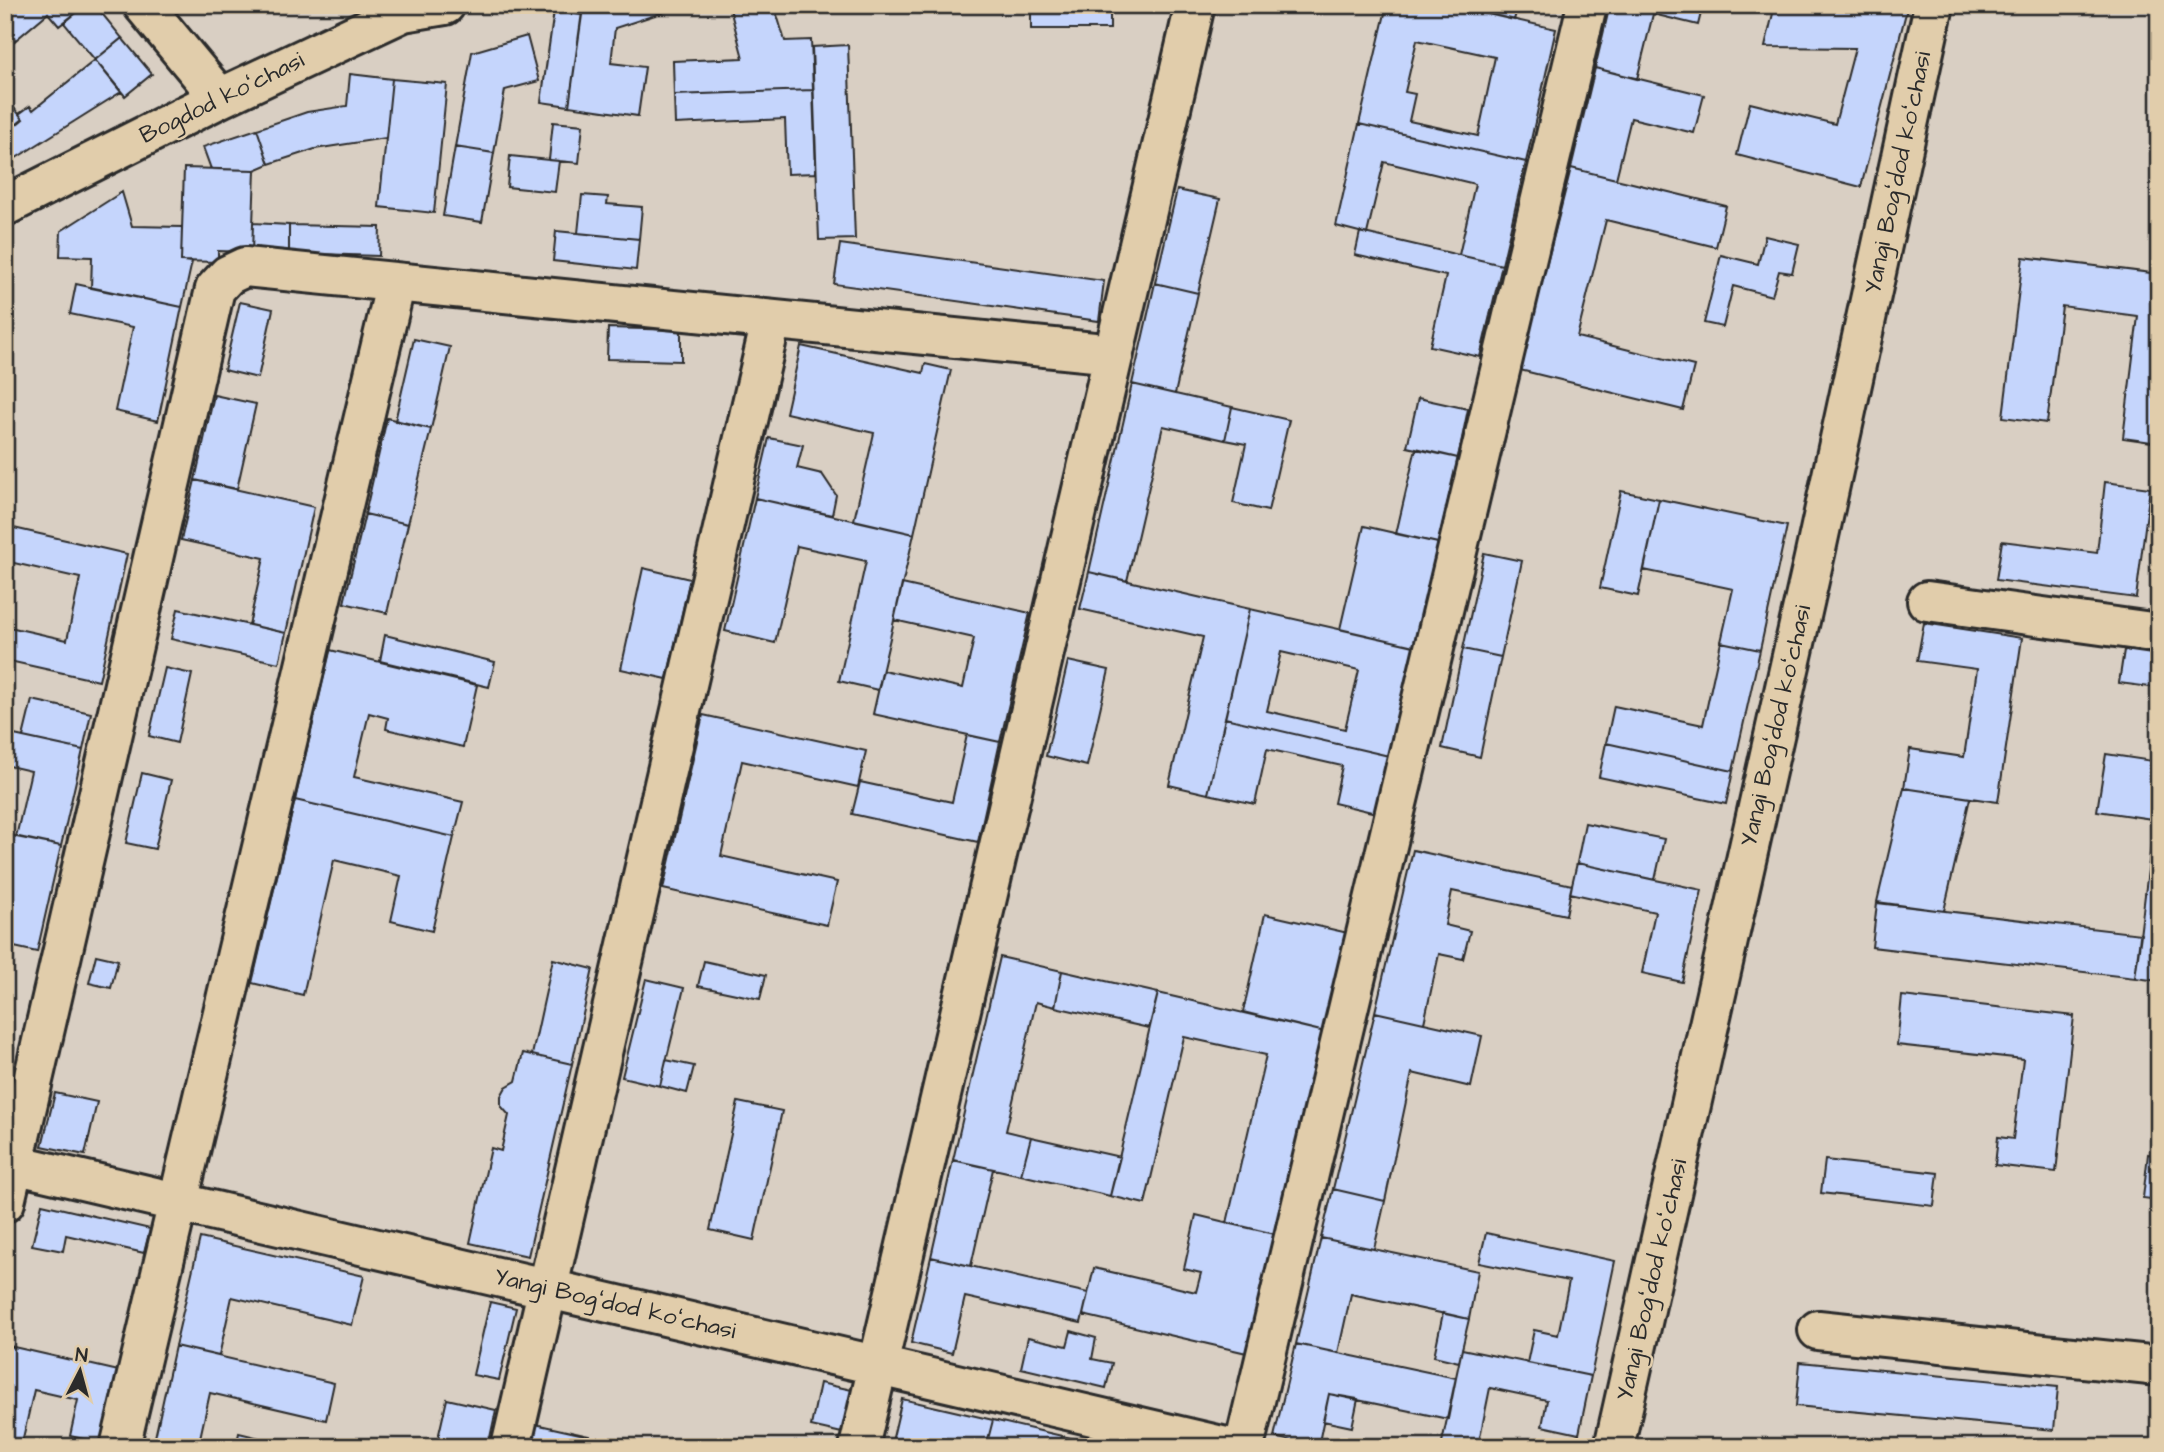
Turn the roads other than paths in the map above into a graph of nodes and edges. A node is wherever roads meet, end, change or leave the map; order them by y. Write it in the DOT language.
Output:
graph roads {
  1 [pos="143,5"];
  2 [pos="445,5"];
  3 [pos="1195,5"];
  4 [pos="1587,5"];
  5 [pos="1934,5"];
  6 [pos="401,8"];
  7 [pos="220,98"];
  8 [pos="5,206"];
  9 [pos="396,282"];
  10 [pos="771,321"];
  11 [pos="1114,354"];
  12 [pos="1927,601"];
  13 [pos="2159,633"];
  14 [pos="10,1163"];
  15 [pos="5,1202"];
  16 [pos="177,1202"];
  17 [pos="547,1288"];
  18 [pos="1818,1330"];
  19 [pos="878,1366"];
  20 [pos="2159,1366"];
  21 [pos="120,1447"];
  22 [pos="511,1447"];
  23 [pos="859,1447"];
  24 [pos="1226,1447"];
  25 [pos="1244,1447"];
  26 [pos="1614,1447"];
  1 -- 7 [label="street"];
  2 -- 6 [label="street, Bogdod koʻchasi"];
  3 -- 11 [label="street"];
  4 -- 25 [label="street"];
  5 -- 26 [label="street, Yangi Bogʻdod koʻchasi"];
  6 -- 7 [label="street, Bogdod koʻchasi"];
  7 -- 8 [label="street, Bogdod koʻchasi"];
  9 -- 10 [label="street"];
  9 -- 14 [label="street"];
  9 -- 16 [label="street"];
  10 -- 11 [label="street"];
  10 -- 17 [label="street"];
  11 -- 19 [label="street"];
  12 -- 13 [label="street"];
  14 -- 15 [label="street"];
  14 -- 16 [label="street, Yangi Bogʻdod koʻchasi"];
  16 -- 17 [label="street, Yangi Bogʻdod koʻchasi"];
  16 -- 21 [label="street"];
  17 -- 19 [label="street, Yangi Bogʻdod koʻchasi"];
  17 -- 22 [label="street"];
  18 -- 20 [label="street"];
  19 -- 23 [label="street"];
  19 -- 24 [label="street, Yangi Bogʻdod koʻchasi"];
}
